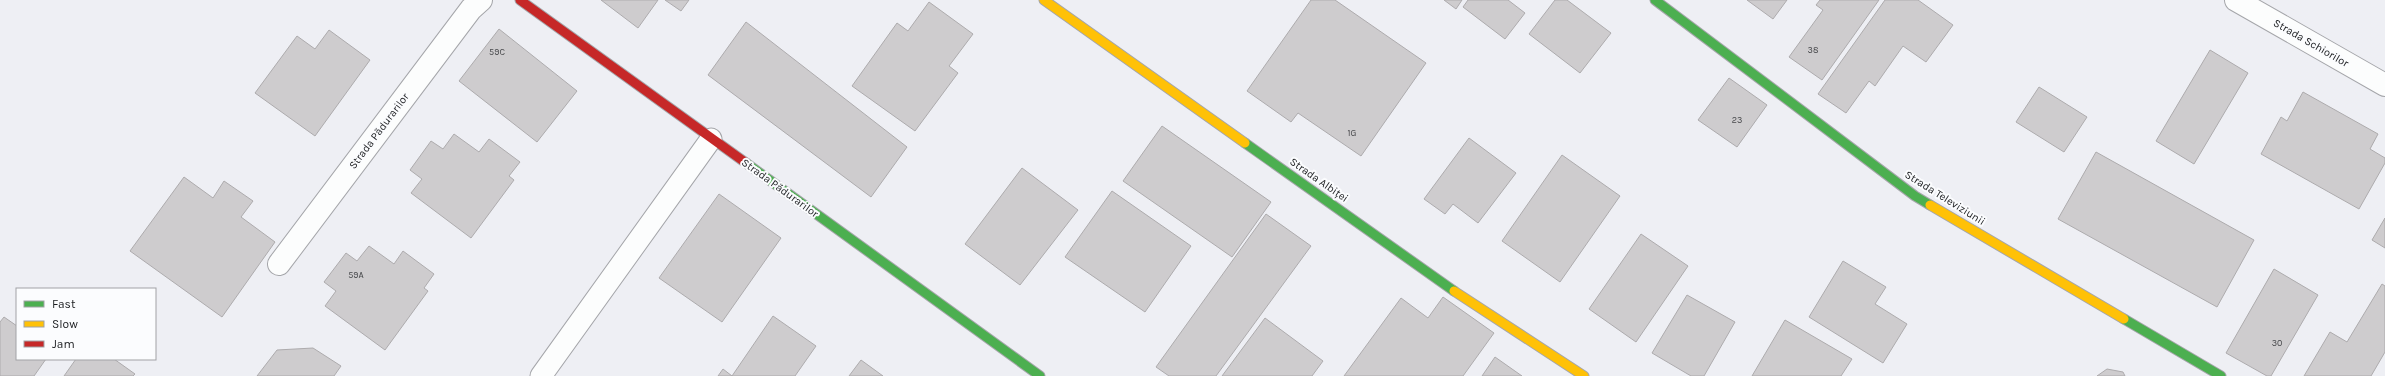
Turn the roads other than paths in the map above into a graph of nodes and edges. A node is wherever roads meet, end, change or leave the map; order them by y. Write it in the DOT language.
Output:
graph roads {
  1 [pos="481,0"];
  2 [pos="520,0"];
  3 [pos="1044,0"];
  4 [pos="1655,0"];
  5 [pos="2236,0"];
  6 [pos="2385,85"];
  7 [pos="712,139"];
  8 [pos="279,264"];
  9 [pos="541,376"];
  10 [pos="1040,376"];
  11 [pos="1584,376"];
  12 [pos="2221,376"];
  1 -- 8 [label="street, Strada Pădurarilor"];
  2 -- 7 [label="street, Strada Pădurarilor"];
  3 -- 11 [label="street, Strada Albiței"];
  4 -- 12 [label="street, Strada Televiziunii"];
  5 -- 6 [label="street, Strada Schiorilor"];
  7 -- 9 [label="lane"];
  7 -- 10 [label="street, Strada Pădurarilor"];
}
